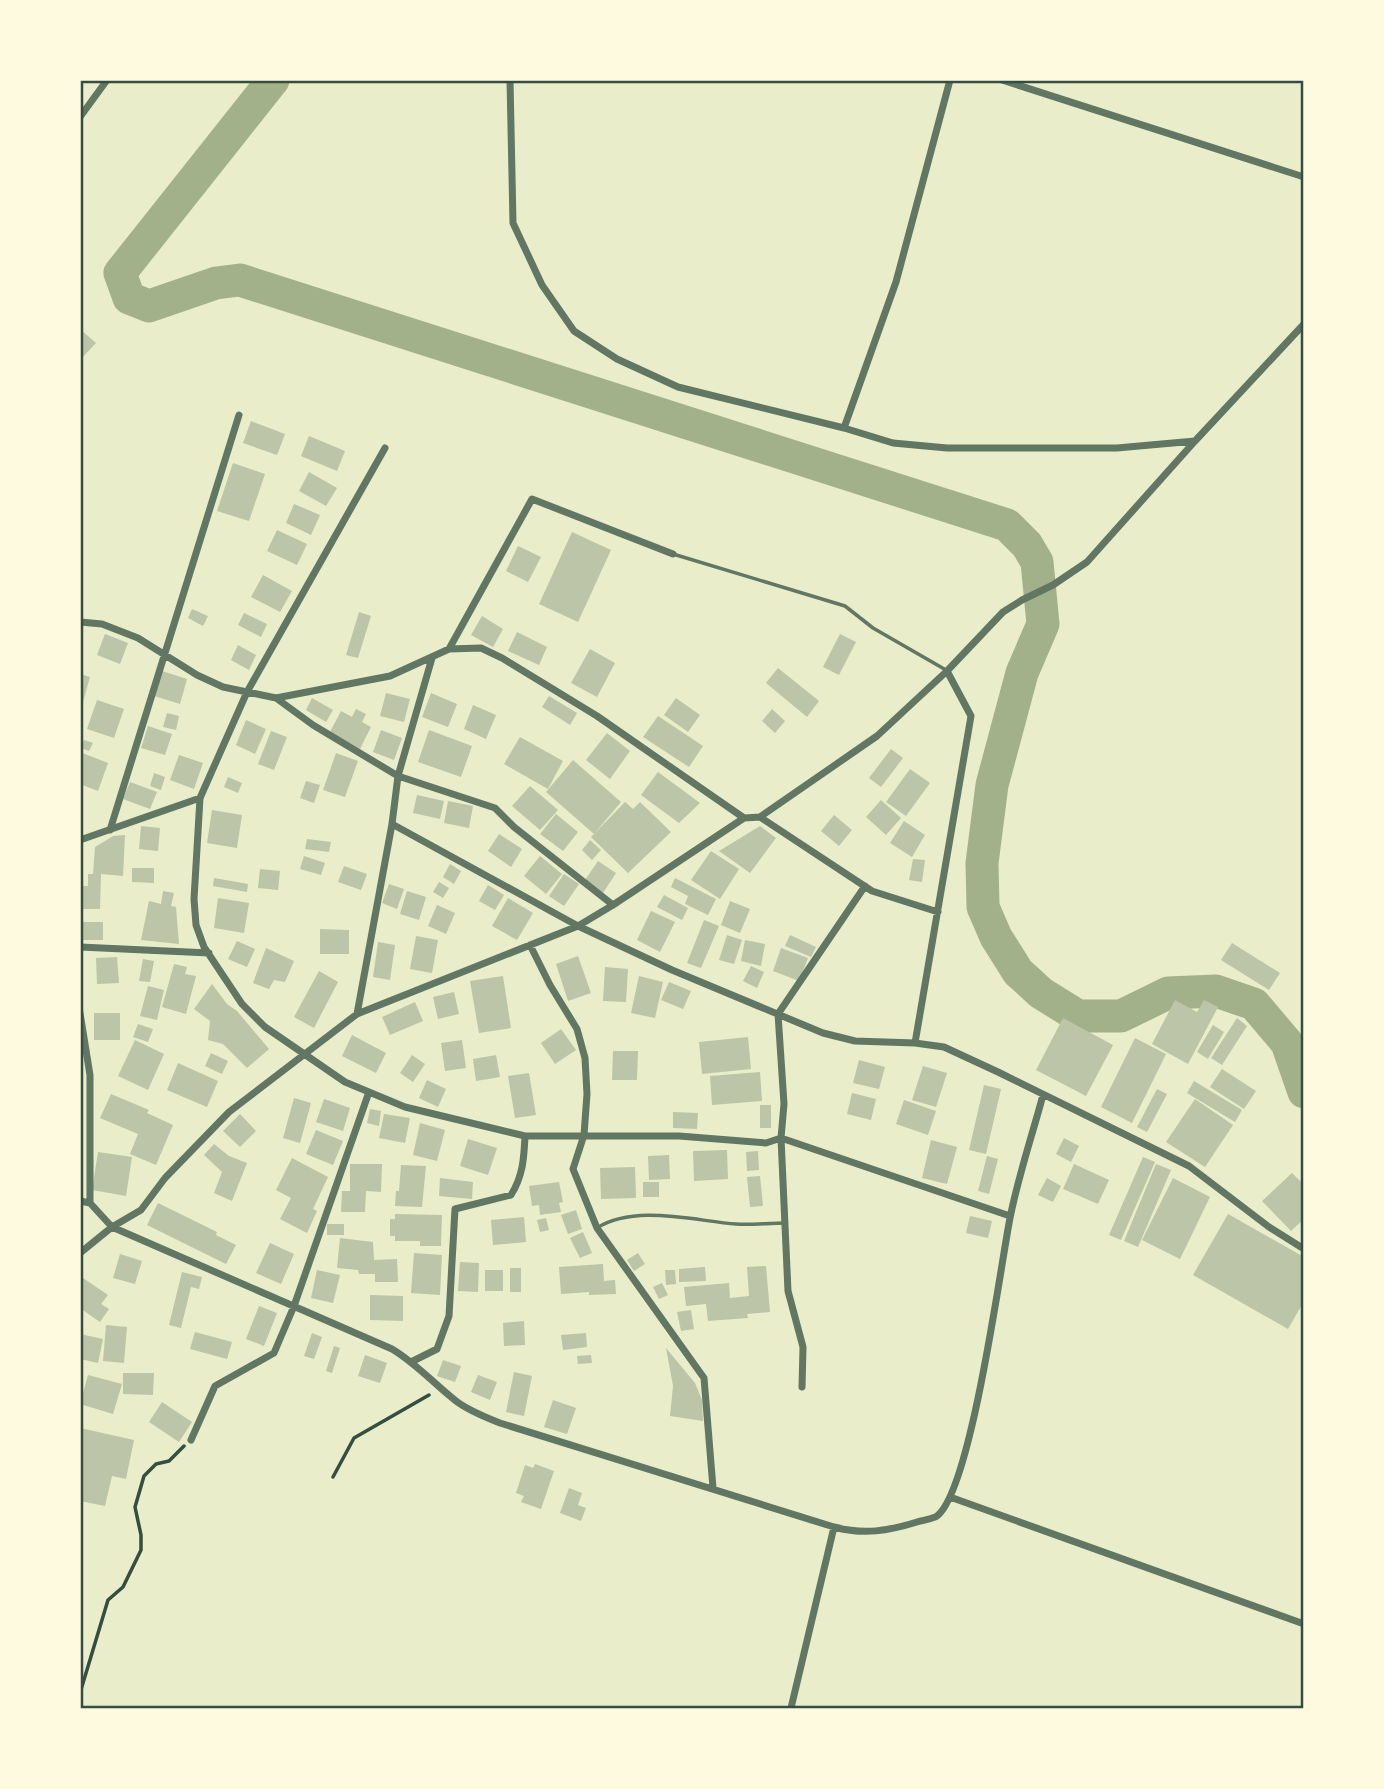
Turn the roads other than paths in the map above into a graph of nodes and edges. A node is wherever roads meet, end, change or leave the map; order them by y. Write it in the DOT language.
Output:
graph roads {
  1 [pos="107,80"];
  2 [pos="510,80"];
  3 [pos="950,80"];
  4 [pos="1002,80"];
  5 [pos="80,117"];
  6 [pos="1304,177"];
  7 [pos="1304,324"];
  8 [pos="239,415"];
  9 [pos="844,428"];
  10 [pos="1195,441"];
  11 [pos="385,448"];
  12 [pos="673,554"];
  13 [pos="80,622"];
  14 [pos="449,649"];
  15 [pos="165,655"];
  16 [pos="432,658"];
  17 [pos="947,671"];
  18 [pos="247,692"];
  19 [pos="276,698"];
  20 [pos="398,776"];
  21 [pos="200,798"];
  22 [pos="760,817"];
  23 [pos="744,818"];
  24 [pos="392,824"];
  25 [pos="110,830"];
  26 [pos="80,840"];
  27 [pos="865,886"];
  28 [pos="613,905"];
  29 [pos="938,912"];
  30 [pos="578,926"];
  31 [pos="530,945"];
  32 [pos="80,947"];
  33 [pos="209,953"];
  34 [pos="80,1013"];
  35 [pos="357,1014"];
  36 [pos="778,1014"];
  37 [pos="915,1043"];
  38 [pos="303,1056"];
  39 [pos="369,1092"];
  40 [pos="1043,1095"];
  41 [pos="584,1135"];
  42 [pos="525,1136"];
  43 [pos="780,1138"];
  44 [pos="80,1201"];
  45 [pos="90,1203"];
  46 [pos="1010,1216"];
  47 [pos="785,1223"];
  48 [pos="112,1227"];
  49 [pos="597,1228"];
  50 [pos="1304,1248"];
  51 [pos="80,1253"];
  52 [pos="294,1306"];
  53 [pos="413,1361"];
  54 [pos="802,1388"];
  55 [pos="191,1440"];
  56 [pos="713,1488"];
  57 [pos="950,1497"];
  58 [pos="834,1527"];
  59 [pos="1304,1624"];
  60 [pos="791,1709"];
  1 -- 5 [label="street"];
  2 -- 9 [label="street"];
  3 -- 9 [label="street"];
  4 -- 6 [label="street"];
  7 -- 10 [label="street"];
  8 -- 15 [label="street"];
  9 -- 10 [label="street"];
  10 -- 17 [label="street"];
  11 -- 18 [label="street"];
  12 -- 14 [label="street"];
  12 -- 17 [label="lane"];
  13 -- 15 [label="street"];
  14 -- 16 [label="street"];
  14 -- 23 [label="street"];
  15 -- 18 [label="street"];
  15 -- 25 [label="street"];
  16 -- 19 [label="street"];
  16 -- 20 [label="street"];
  17 -- 22 [label="street"];
  17 -- 29 [label="street"];
  18 -- 19 [label="street"];
  18 -- 21 [label="street"];
  19 -- 20 [label="street"];
  20 -- 24 [label="street"];
  20 -- 28 [label="street"];
  21 -- 25 [label="street"];
  21 -- 33 [label="street"];
  22 -- 23 [label="street"];
  22 -- 27 [label="street"];
  23 -- 28 [label="street"];
  24 -- 30 [label="street"];
  24 -- 35 [label="street"];
  25 -- 26 [label="street"];
  27 -- 29 [label="street"];
  27 -- 36 [label="street"];
  28 -- 30 [label="street"];
  29 -- 37 [label="street"];
  30 -- 31 [label="street"];
  30 -- 36 [label="street"];
  31 -- 35 [label="street"];
  31 -- 41 [label="street"];
  32 -- 33 [label="street"];
  33 -- 38 [label="street"];
  34 -- 45 [label="street"];
  35 -- 38 [label="street"];
  36 -- 37 [label="street"];
  36 -- 43 [label="street"];
  37 -- 40 [label="street"];
  38 -- 39 [label="street"];
  38 -- 48 [label="street"];
  39 -- 42 [label="street"];
  39 -- 52 [label="street"];
  40 -- 46 [label="street"];
  40 -- 50 [label="street"];
  41 -- 42 [label="street"];
  41 -- 43 [label="street"];
  41 -- 49 [label="street"];
  42 -- 53 [label="street"];
  43 -- 46 [label="street"];
  43 -- 47 [label="street"];
  44 -- 45 [label="street"];
  45 -- 48 [label="street"];
  46 -- 57 [label="street"];
  47 -- 49 [label="lane"];
  47 -- 54 [label="street"];
  48 -- 51 [label="street"];
  48 -- 52 [label="street"];
  49 -- 56 [label="street"];
  52 -- 53 [label="street"];
  52 -- 55 [label="street"];
  53 -- 56 [label="street"];
  56 -- 58 [label="street"];
  57 -- 58 [label="street"];
  57 -- 59 [label="street"];
  58 -- 60 [label="street"];
}
